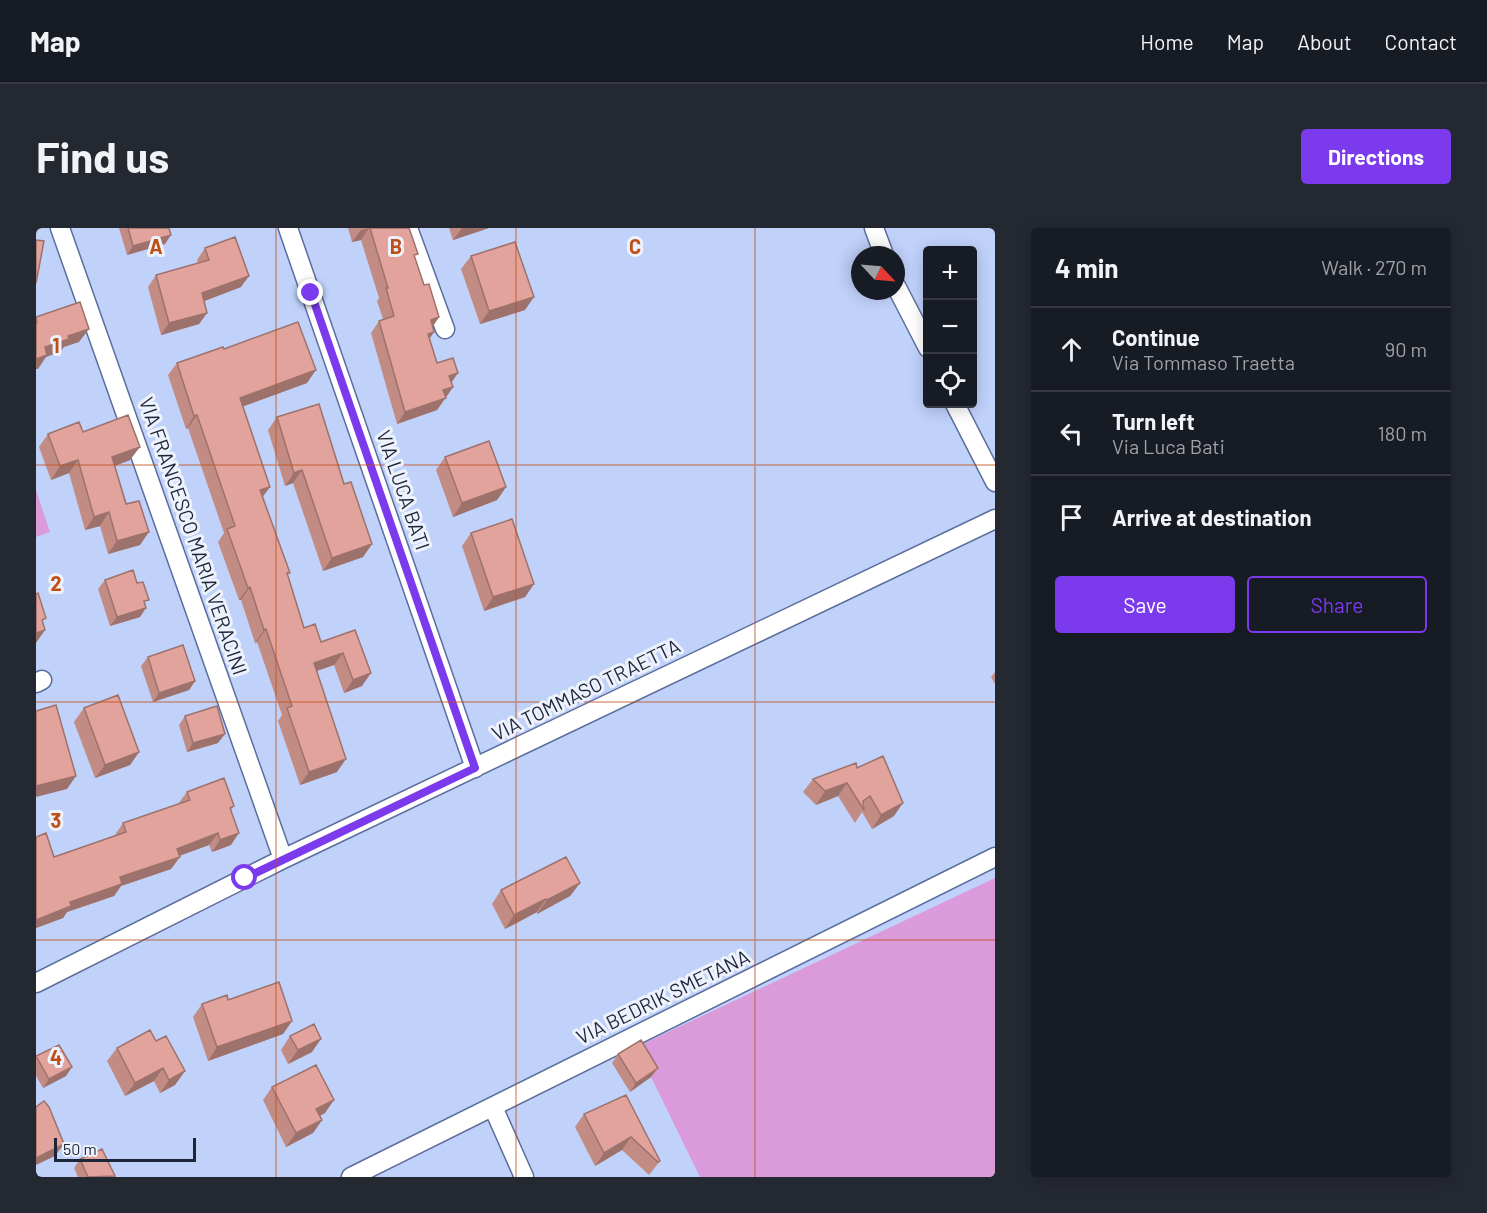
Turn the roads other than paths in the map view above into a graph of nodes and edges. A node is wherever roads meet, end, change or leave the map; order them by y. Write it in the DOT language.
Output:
graph roads {
  1 [pos="60,228"];
  2 [pos="288,228"];
  3 [pos="408,228"];
  4 [pos="874,228"];
  5 [pos="881,246"];
  6 [pos="903,300"];
  7 [pos="445,329"];
  8 [pos="923,340"];
  9 [pos="958,408"];
  10 [pos="995,482"];
  11 [pos="995,519"];
  12 [pos="475,768"];
  13 [pos="995,857"];
  14 [pos="283,859"];
  15 [pos="36,983"];
  16 [pos="493,1107"];
  17 [pos="351,1177"];
  18 [pos="524,1177"];
  1 -- 14 [label="street, VIA FRANCESCO MARIA VERACINI"];
  2 -- 12 [label="street, VIA LUCA BATI"];
  3 -- 7 [label="street"];
  4 -- 5 [label="street"];
  6 -- 8 [label="street"];
  9 -- 10 [label="street"];
  11 -- 12 [label="street, VIA TOMMASO TRAETTA"];
  12 -- 14 [label="street, VIA TOMMASO TRAETTA"];
  13 -- 16 [label="street, VIA BEDRIK SMETANA"];
  14 -- 15 [label="street, VIA TOMMASO TRAETTA"];
  16 -- 17 [label="street, VIA BEDRIK SMETANA"];
  16 -- 18 [label="street"];
}
